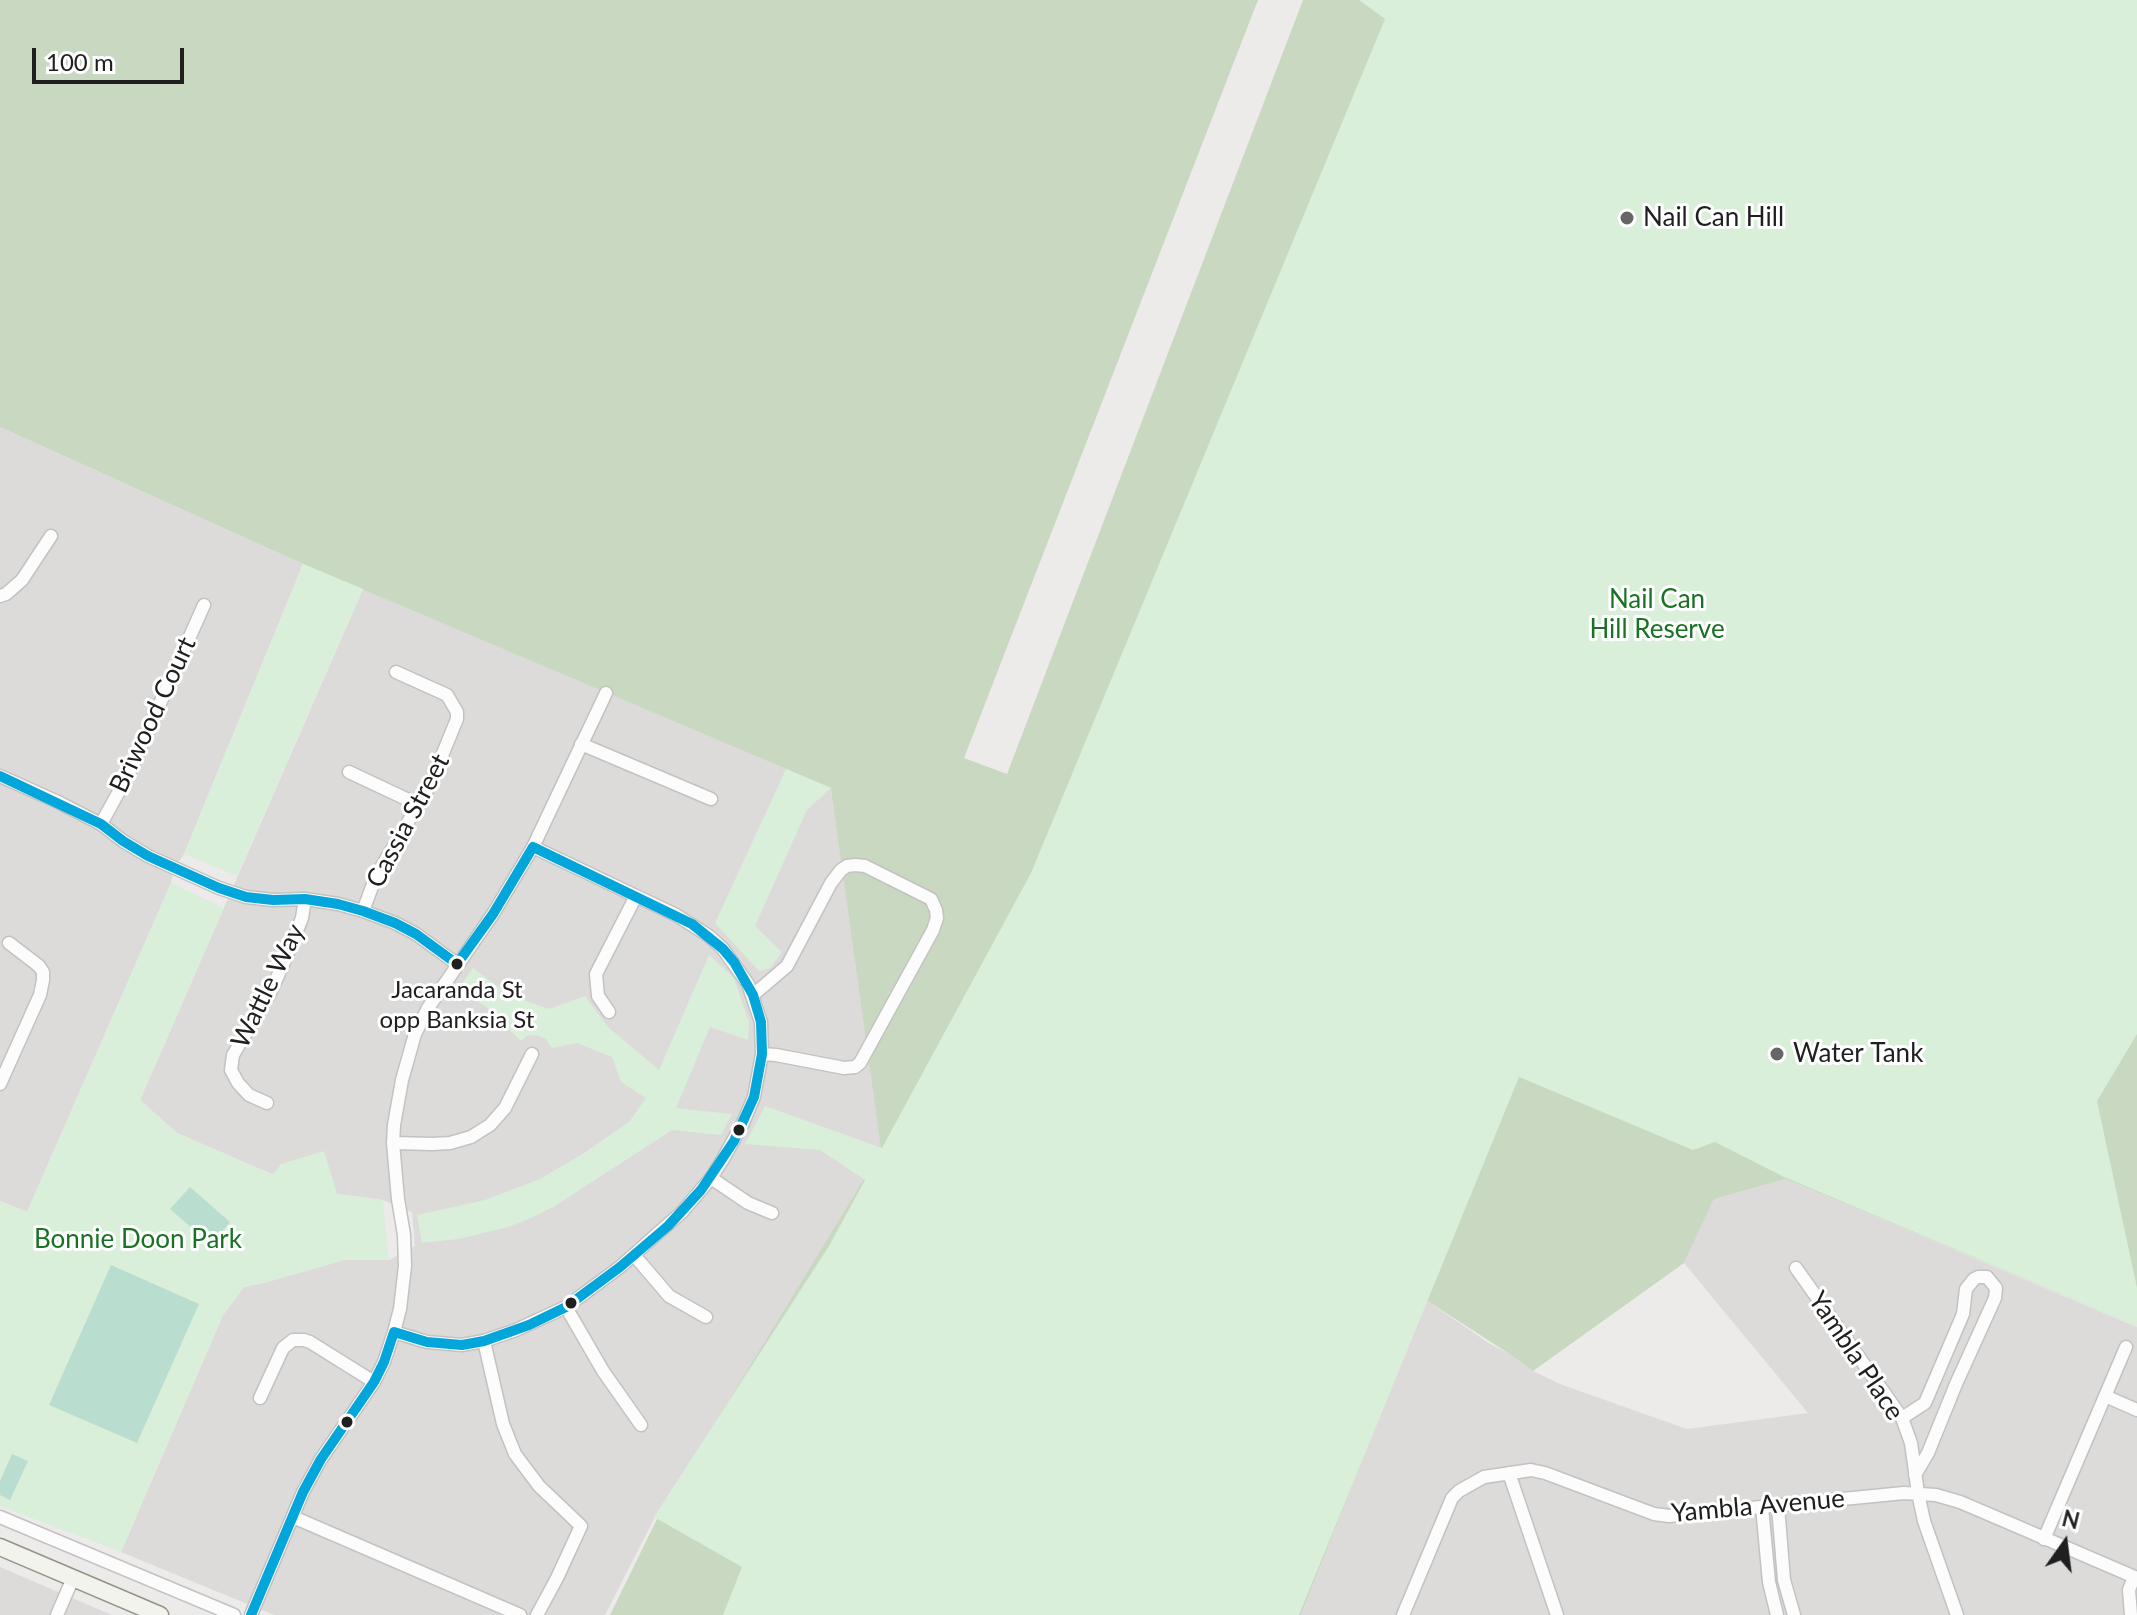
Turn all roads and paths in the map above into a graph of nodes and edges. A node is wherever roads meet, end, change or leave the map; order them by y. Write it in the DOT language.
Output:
graph roads {
  1 [pos="51,536"];
  2 [pos="0,596"];
  3 [pos="204,605"];
  4 [pos="396,672"];
  5 [pos="606,693"];
  6 [pos="581,744"];
  7 [pos="349,772"];
  8 [pos="0,776"];
  9 [pos="711,799"];
  10 [pos="417,804"];
  11 [pos="101,824"];
  12 [pos="533,847"];
  13 [pos="636,896"];
  14 [pos="305,899"];
  15 [pos="363,911"];
  16 [pos="9,943"];
  17 [pos="457,964"];
  18 [pos="753,995"];
  19 [pos="609,1012"];
  20 [pos="532,1054"];
  21 [pos="762,1054"];
  22 [pos="0,1084"];
  23 [pos="267,1103"];
  24 [pos="393,1143"];
  25 [pos="711,1178"];
  26 [pos="772,1213"];
  27 [pos="634,1255"];
  28 [pos="1796,1268"];
  29 [pos="566,1307"];
  30 [pos="706,1317"];
  31 [pos="394,1332"];
  32 [pos="484,1341"];
  33 [pos="2126,1347"];
  34 [pos="374,1382"];
  35 [pos="2105,1396"];
  36 [pos="260,1398"];
  37 [pos="2137,1410"];
  38 [pos="1902,1418"];
  39 [pos="641,1425"];
  40 [pos="1509,1473"];
  41 [pos="1915,1475"];
  42 [pos="1918,1493"];
  43 [pos="1778,1506"];
  44 [pos="1762,1507"];
  45 [pos="0,1517"];
  46 [pos="293,1517"];
  47 [pos="2044,1539"];
  48 [pos="0,1547"];
  49 [pos="73,1578"];
  50 [pos="2136,1578"];
  51 [pos="57,1615"];
  52 [pos="160,1615"];
  53 [pos="234,1615"];
  54 [pos="251,1615"];
  55 [pos="520,1615"];
  56 [pos="537,1615"];
  57 [pos="1403,1615"];
  58 [pos="1557,1615"];
  59 [pos="1777,1615"];
  60 [pos="1794,1615"];
  61 [pos="1957,1615"];
  62 [pos="2131,1615"];
  1 -- 2 [label="street"];
  3 -- 11 [label="street, Briwood Court"];
  4 -- 10 [label="street, Cassia Street"];
  5 -- 6 [label="street"];
  6 -- 9 [label="street"];
  6 -- 12 [label="street"];
  7 -- 10 [label="street"];
  8 -- 11 [label="street"];
  10 -- 15 [label="street, Cassia Street"];
  11 -- 14 [label="street"];
  12 -- 13 [label="street"];
  12 -- 17 [label="street"];
  13 -- 18 [label="street"];
  13 -- 19 [label="street"];
  14 -- 15 [label="street"];
  14 -- 23 [label="street, Wattle Way"];
  15 -- 17 [label="street"];
  16 -- 22 [label="street"];
  17 -- 24 [label="street"];
  18 -- 21 [label="street"];
  18 -- 21 [label="street"];
  20 -- 24 [label="street"];
  21 -- 25 [label="street"];
  24 -- 31 [label="street"];
  25 -- 26 [label="street"];
  25 -- 27 [label="street"];
  27 -- 29 [label="street"];
  27 -- 30 [label="street"];
  28 -- 38 [label="street, Yambla Place"];
  29 -- 32 [label="street"];
  29 -- 39 [label="street"];
  31 -- 32 [label="street"];
  31 -- 34 [label="street"];
  32 -- 56 [label="street"];
  33 -- 35 [label="street"];
  34 -- 36 [label="street"];
  34 -- 46 [label="street"];
  35 -- 37 [label="street"];
  35 -- 47 [label="street"];
  38 -- 41 [label="street, Yambla Place"];
  38 -- 41 [label="street"];
  40 -- 44 [label="street, Yambla Avenue"];
  40 -- 57 [label="street, Yambla Avenue"];
  40 -- 58 [label="street"];
  41 -- 42 [label="street, Yambla Place"];
  42 -- 43 [label="street, Yambla Avenue"];
  42 -- 47 [label="street, Yambla Avenue"];
  42 -- 61 [label="street, Yambla Place"];
  43 -- 44 [label="street, Yambla Avenue"];
  43 -- 60 [label="street"];
  44 -- 59 [label="street"];
  45 -- 53 [label="street"];
  46 -- 54 [label="street"];
  46 -- 55 [label="street"];
  47 -- 50 [label="street, Yambla Avenue"];
  48 -- 49 [label="main road"];
  49 -- 51 [label="street"];
  49 -- 52 [label="main road"];
  50 -- 62 [label="street"];
}
